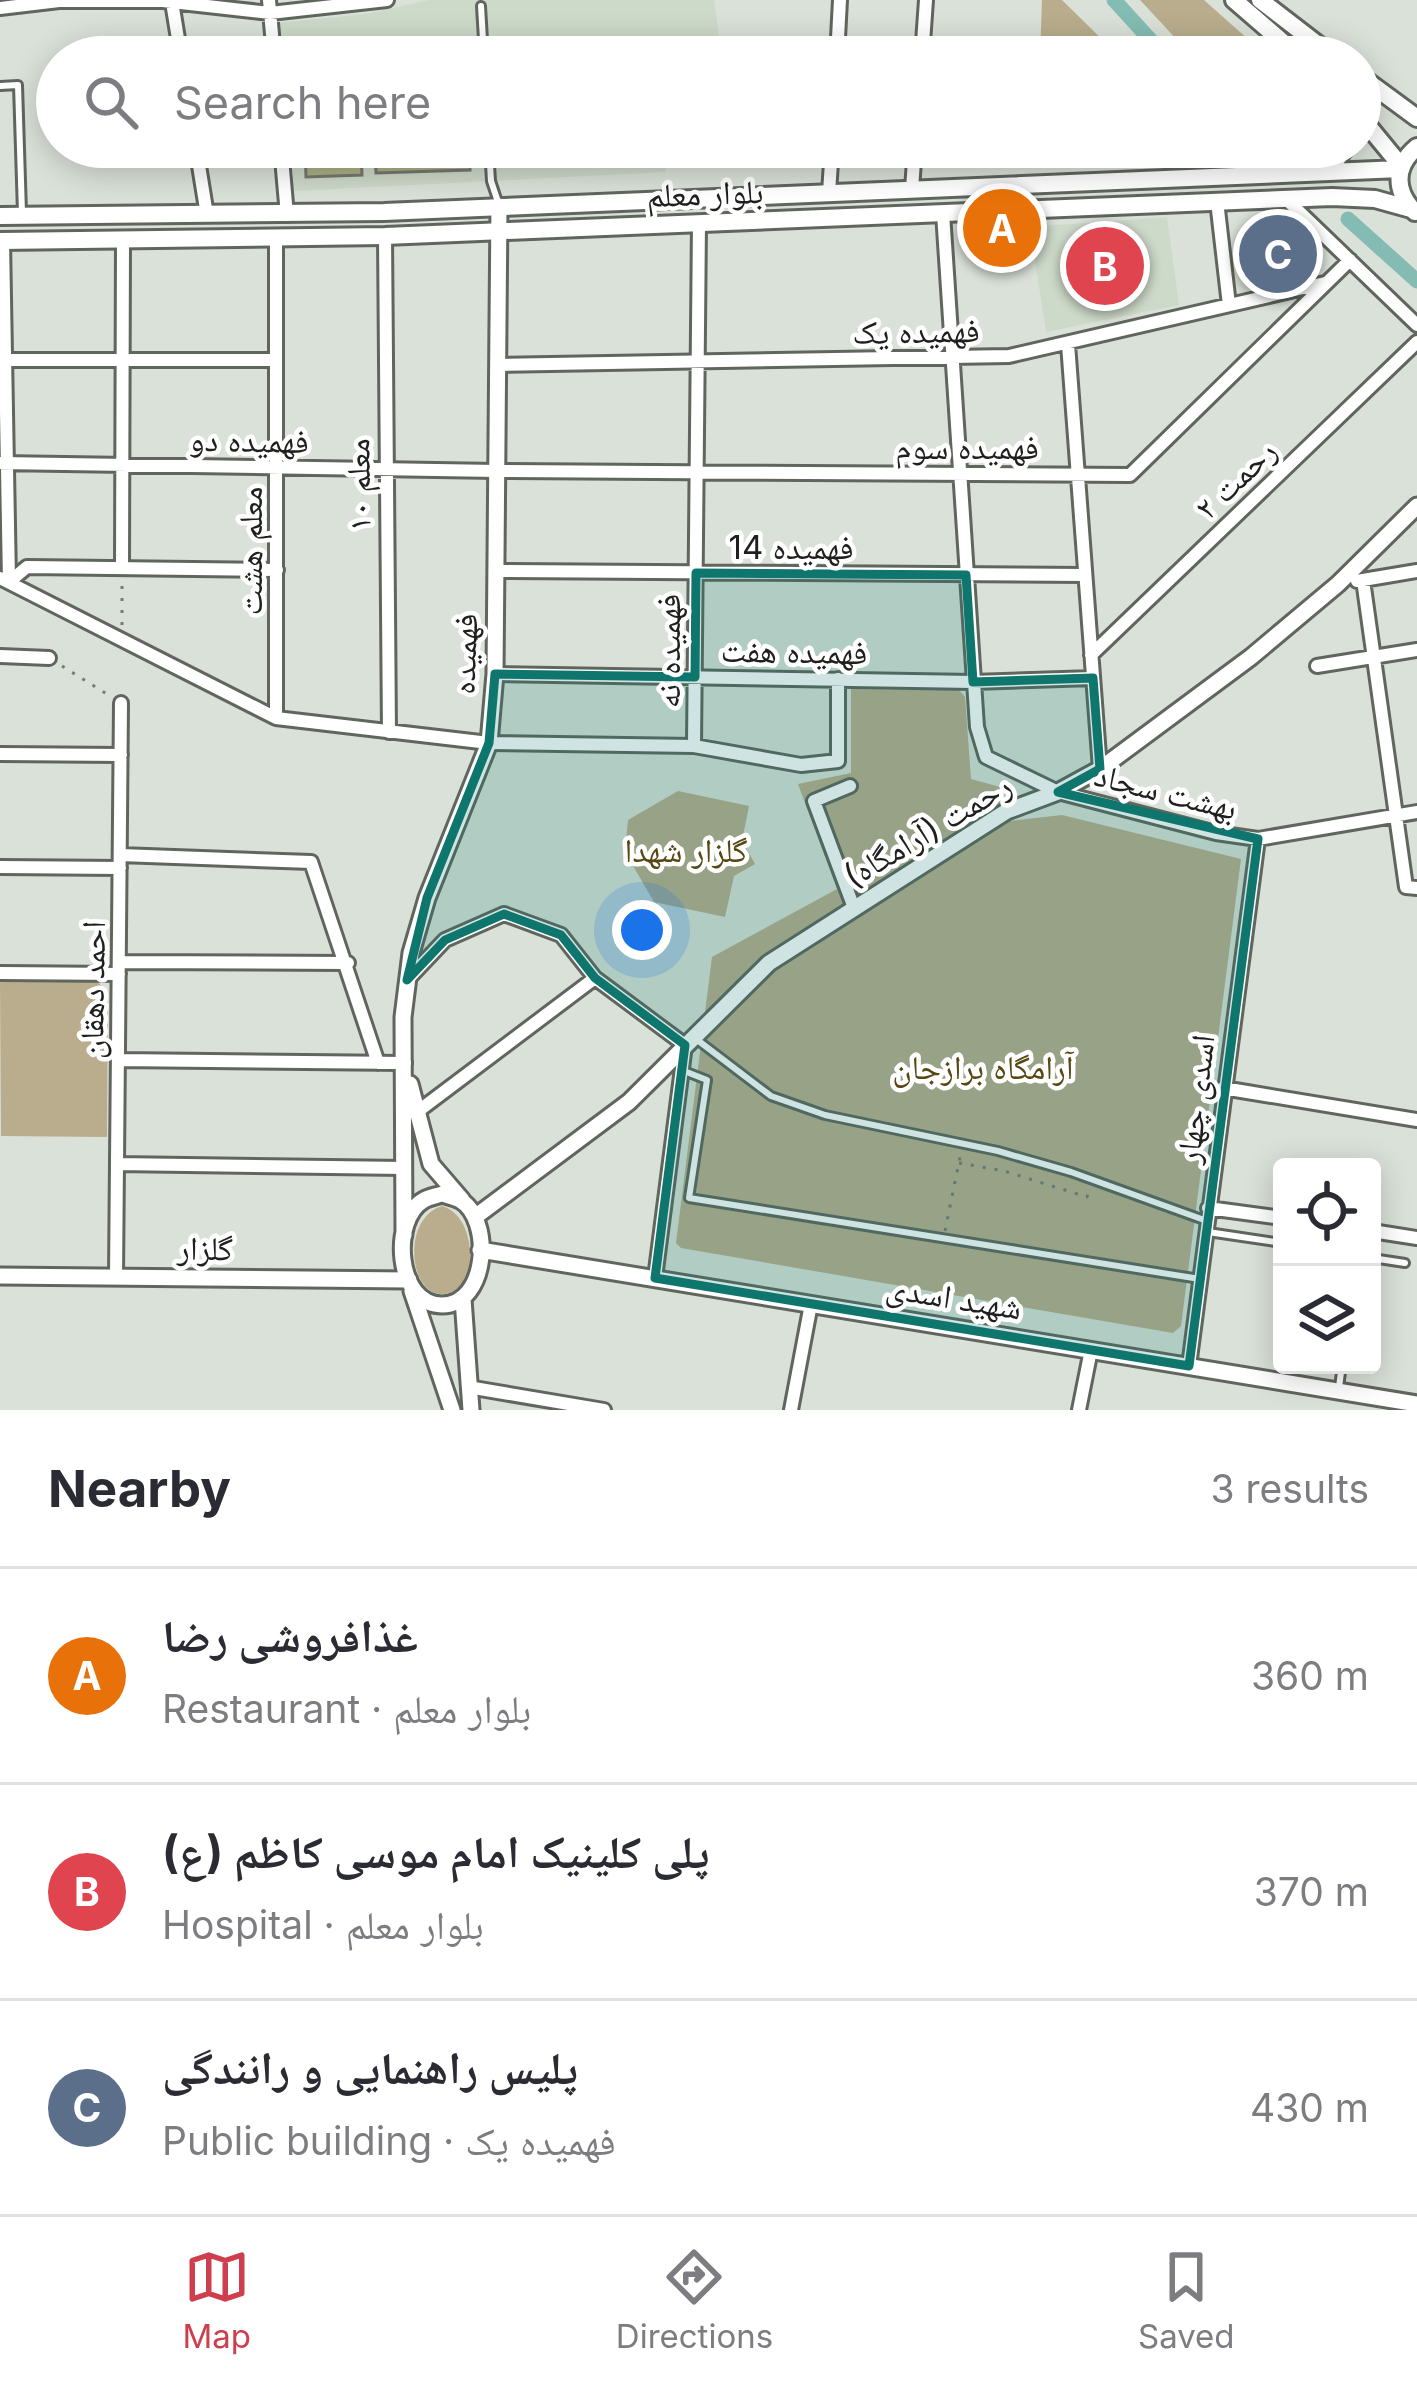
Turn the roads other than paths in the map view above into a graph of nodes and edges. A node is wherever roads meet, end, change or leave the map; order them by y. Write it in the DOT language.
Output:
graph roads {
  1 [pos="163,0"];
  2 [pos="840,0"];
  3 [pos="926,0"];
  4 [pos="1234,0"];
  5 [pos="1260,0"];
  6 [pos="59,1"];
  7 [pos="379,1"];
  8 [pos="172,2"];
  9 [pos="269,6"];
  10 [pos="481,6"];
  11 [pos="0,8"];
  12 [pos="178,36"];
  13 [pos="272,36"];
  14 [pos="483,36"];
  15 [pos="838,36"];
  16 [pos="923,36"];
  17 [pos="1276,36"];
  18 [pos="1307,36"];
  19 [pos="0,86"];
  20 [pos="1381,91"];
  21 [pos="1417,118"];
  22 [pos="1381,142"];
  23 [pos="1417,147"];
  24 [pos="1401,167"];
  25 [pos="199,168"];
  26 [pos="283,168"];
  27 [pos="490,168"];
  28 [pos="831,168"];
  29 [pos="914,168"];
  30 [pos="1322,168"];
  31 [pos="1315,172"];
  32 [pos="912,189"];
  33 [pos="829,193"];
  34 [pos="1286,199"];
  35 [pos="1216,201"];
  36 [pos="499,206"];
  37 [pos="1414,211"];
  38 [pos="943,213"];
  39 [pos="207,215"];
  40 [pos="287,215"];
  41 [pos="0,216"];
  42 [pos="22,216"];
  43 [pos="699,223"];
  44 [pos="500,231"];
  45 [pos="385,236"];
  46 [pos="276,240"];
  47 [pos="1,241"];
  48 [pos="123,241"];
  49 [pos="1350,260"];
  50 [pos="1326,283"];
  51 [pos="1229,305"];
  52 [pos="1417,326"];
  53 [pos="1417,342"];
  54 [pos="1068,344"];
  55 [pos="952,353"];
  56 [pos="698,356"];
  57 [pos="3,360"];
  58 [pos="123,360"];
  59 [pos="276,360"];
  60 [pos="499,365"];
  61 [pos="4,463"];
  62 [pos="123,465"];
  63 [pos="277,467"];
  64 [pos="385,469"];
  65 [pos="497,471"];
  66 [pos="696,472"];
  67 [pos="960,473"];
  68 [pos="1078,475"];
  69 [pos="1417,506"];
  70 [pos="122,567"];
  71 [pos="277,570"];
  72 [pos="496,571"];
  73 [pos="1417,571"];
  74 [pos="695,573"];
  75 [pos="966,575"];
  76 [pos="1085,575"];
  77 [pos="4,580"];
  78 [pos="1363,580"];
  79 [pos="1338,584"];
  80 [pos="1417,650"];
  81 [pos="1091,655"];
  82 [pos="0,656"];
  83 [pos="1373,657"];
  84 [pos="49,658"];
  85 [pos="1317,666"];
  86 [pos="495,674"];
  87 [pos="694,676"];
  88 [pos="1093,678"];
  89 [pos="838,679"];
  90 [pos="974,682"];
  91 [pos="122,703"];
  92 [pos="277,718"];
  93 [pos="389,732"];
  94 [pos="489,743"];
  95 [pos="694,746"];
  96 [pos="0,754"];
  97 [pos="121,755"];
  98 [pos="1100,769"];
  99 [pos="850,786"];
  100 [pos="1058,792"];
  101 [pos="1417,812"];
  102 [pos="1398,814"];
  103 [pos="1258,839"];
  104 [pos="120,861"];
  105 [pos="0,867"];
  106 [pos="1417,888"];
  107 [pos="854,908"];
  108 [pos="348,963"];
  109 [pos="119,968"];
  110 [pos="0,973"];
  111 [pos="595,978"];
  112 [pos="407,980"];
  113 [pos="689,1041"];
  114 [pos="118,1060"];
  115 [pos="378,1063"];
  116 [pos="404,1063"];
  117 [pos="682,1070"];
  118 [pos="1223,1088"];
  119 [pos="417,1112"];
  120 [pos="1417,1120"];
  121 [pos="117,1164"];
  122 [pos="404,1168"];
  123 [pos="462,1200"];
  124 [pos="475,1217"];
  125 [pos="1273,1218"];
  126 [pos="1207,1220"];
  127 [pos="1381,1232"];
  128 [pos="404,1234"];
  129 [pos="1417,1238"];
  130 [pos="1273,1240"];
  131 [pos="481,1250"];
  132 [pos="1381,1259"];
  133 [pos="1405,1263"];
  134 [pos="0,1276"];
  135 [pos="116,1277"];
  136 [pos="655,1278"];
  137 [pos="1200,1280"];
  138 [pos="409,1281"];
  139 [pos="463,1299"];
  140 [pos="811,1304"];
  141 [pos="1090,1350"];
  142 [pos="1189,1366"];
  143 [pos="1341,1374"];
  144 [pos="467,1387"];
  145 [pos="1338,1391"];
  146 [pos="1417,1404"];
  147 [pos="452,1410"];
  148 [pos="471,1410"];
  149 [pos="604,1410"];
  150 [pos="791,1410"];
  151 [pos="1079,1410"];
  152 [pos="1336,1410"];
  1 -- 6 [label="street"];
  1 -- 8 [label="street"];
  2 -- 15 [label="street"];
  3 -- 16 [label="street"];
  4 -- 17 [label="main road"];
  5 -- 18 [label="main road"];
  6 -- 11 [label="street"];
  7 -- 9 [label="street"];
  8 -- 9 [label="street"];
  8 -- 12 [label="street"];
  9 -- 13 [label="street"];
  10 -- 14 [label="lane"];
  19 -- 42 [label="lane"];
  20 -- 21 [label="main road"];
  22 -- 24 [label="main road"];
  23 -- 24 [label="main road"];
  24 -- 31 [label="main road, بلوار معلم"];
  24 -- 37 [label="main road"];
  25 -- 39 [label="street"];
  26 -- 40 [label="street"];
  27 -- 36 [label="lane"];
  28 -- 33 [label="street"];
  29 -- 32 [label="street"];
  30 -- 31 [label="main road"];
  31 -- 32 [label="main road, بلوار معلم"];
  32 -- 33 [label="main road, بلوار معلم"];
  33 -- 36 [label="main road, بلوار معلم"];
  34 -- 35 [label="main road, بلوار معلم"];
  34 -- 37 [label="main road, بلوار معلم"];
  34 -- 49 [label="street"];
  35 -- 38 [label="main road, بلوار معلم"];
  35 -- 51 [label="street"];
  36 -- 40 [label="main road, بلوار معلم"];
  36 -- 44 [label="street, فهمیده"];
  38 -- 43 [label="main road, بلوار معلم"];
  38 -- 55 [label="street"];
  39 -- 40 [label="main road, بلوار معلم"];
  39 -- 42 [label="main road, بلوار معلم"];
  41 -- 42 [label="main road, بلوار معلم"];
  43 -- 44 [label="main road, بلوار معلم"];
  43 -- 56 [label="street, فهمیده نه"];
  44 -- 45 [label="main road, بلوار معلم"];
  44 -- 60 [label="street, فهمیده"];
  45 -- 46 [label="main road, بلوار معلم"];
  45 -- 64 [label="street, معلم ۱۰"];
  46 -- 48 [label="main road, بلوار معلم"];
  46 -- 59 [label="street, معلم هشت"];
  47 -- 48 [label="main road, بلوار معلم"];
  47 -- 57 [label="street"];
  48 -- 58 [label="street"];
  49 -- 50 [label="street, فهمیده سوم"];
  49 -- 52 [label="street"];
  50 -- 51 [label="street, فهمیده یک"];
  50 -- 68 [label="street, فهمیده سوم"];
  51 -- 54 [label="street, فهمیده یک"];
  53 -- 81 [label="street, رحمت ۲"];
  54 -- 55 [label="street, فهمیده یک"];
  54 -- 68 [label="street"];
  55 -- 56 [label="street, فهمیده یک"];
  55 -- 67 [label="street"];
  56 -- 60 [label="street, فهمیده یک"];
  56 -- 66 [label="street, فهمیده نه"];
  57 -- 58 [label="street"];
  57 -- 61 [label="street"];
  58 -- 59 [label="street"];
  58 -- 62 [label="street"];
  59 -- 63 [label="street, معلم هشت"];
  60 -- 65 [label="street, فهمیده"];
  61 -- 62 [label="street, فهمیده دو"];
  61 -- 77 [label="street"];
  62 -- 63 [label="street, فهمیده دو"];
  62 -- 70 [label="street"];
  63 -- 64 [label="street, فهمیده دو"];
  63 -- 71 [label="street, معلم هشت"];
  64 -- 65 [label="street, فهمیده دو"];
  64 -- 93 [label="street, معلم ۱۰"];
  65 -- 66 [label="street, فهمیده سوم"];
  65 -- 72 [label="street, فهمیده"];
  66 -- 67 [label="street, فهمیده سوم"];
  66 -- 74 [label="street, فهمیده نه"];
  67 -- 68 [label="street, فهمیده سوم"];
  67 -- 75 [label="street"];
  68 -- 76 [label="street"];
  69 -- 79 [label="street, رحمت (آرامگاه)"];
  70 -- 71 [label="street"];
  70 -- 77 [label="street"];
  71 -- 92 [label="street, معلم هشت"];
  72 -- 74 [label="street, فهمیده 14"];
  72 -- 86 [label="street, فهمیده"];
  73 -- 78 [label="street"];
  74 -- 75 [label="street, فهمیده 14"];
  74 -- 87 [label="street, فهمیده نه"];
  75 -- 76 [label="street, فهمیده 14"];
  75 -- 90 [label="street"];
  76 -- 81 [label="street"];
  77 -- 92 [label="street, فهمیده نه"];
  78 -- 79 [label="street"];
  78 -- 83 [label="street"];
  79 -- 98 [label="street, رحمت (آرامگاه)"];
  80 -- 83 [label="street"];
  81 -- 88 [label="street"];
  82 -- 84 [label="street"];
  83 -- 85 [label="street"];
  83 -- 102 [label="street"];
  86 -- 87 [label="street, فهمیده هفت"];
  86 -- 94 [label="street, فهمیده"];
  87 -- 89 [label="street, فهمیده هفت"];
  87 -- 95 [label="street, فهمیده نه"];
  88 -- 90 [label="street, فهمیده هفت"];
  88 -- 98 [label="street"];
  89 -- 90 [label="street, فهمیده هفت"];
  89 -- 95 [label="street"];
  90 -- 100 [label="street, بهشت سجاد"];
  91 -- 97 [label="street, احمد دهقان"];
  92 -- 93 [label="street, فهمیده نه"];
  93 -- 94 [label="street, فهمیده نه"];
  94 -- 95 [label="street, فهمیده نه"];
  94 -- 112 [label="street, فهمیده"];
  96 -- 97 [label="street"];
  97 -- 104 [label="street, احمد دهقان"];
  98 -- 100 [label="street, رحمت (آرامگاه)"];
  99 -- 107 [label="street"];
  100 -- 103 [label="street, بهشت سجاد"];
  100 -- 107 [label="street, رحمت (آرامگاه)"];
  101 -- 102 [label="street, بهشت سجاد"];
  102 -- 103 [label="street, بهشت سجاد"];
  102 -- 106 [label="street"];
  103 -- 118 [label="street, اسدی چهار"];
  104 -- 105 [label="street"];
  104 -- 108 [label="street"];
  104 -- 109 [label="street, احمد دهقان"];
  107 -- 113 [label="street, رحمت (آرامگاه)"];
  108 -- 109 [label="street"];
  108 -- 115 [label="street"];
  109 -- 110 [label="street"];
  109 -- 114 [label="street, احمد دهقان"];
  111 -- 112 [label="street"];
  111 -- 113 [label="street"];
  111 -- 119 [label="street"];
  112 -- 116 [label="street, فهمیده"];
  113 -- 117 [label="street"];
  113 -- 124 [label="street, رحمت (آرامگاه)"];
  113 -- 126 [label="lane"];
  114 -- 115 [label="street"];
  114 -- 121 [label="street, احمد دهقان"];
  115 -- 116 [label="street"];
  116 -- 119 [label="street"];
  116 -- 122 [label="street"];
  117 -- 136 [label="street"];
  117 -- 137 [label="lane"];
  118 -- 120 [label="street"];
  118 -- 126 [label="street, اسدی چهار"];
  119 -- 123 [label="street"];
  121 -- 122 [label="street"];
  121 -- 135 [label="street, احمد دهقان"];
  122 -- 128 [label="street"];
  123 -- 124 [label="street"];
  123 -- 128 [label="street"];
  124 -- 131 [label="street"];
  125 -- 126 [label="street"];
  126 -- 130 [label="lane"];
  126 -- 137 [label="street, اسدی چهار"];
  127 -- 129 [label="street"];
  128 -- 138 [label="street"];
  131 -- 136 [label="street, شهید اسدی"];
  131 -- 139 [label="street"];
  132 -- 133 [label="lane"];
  134 -- 135 [label="street, گلزار"];
  135 -- 138 [label="street, گلزار"];
  136 -- 140 [label="street, شهید اسدی"];
  137 -- 142 [label="street, اسدی چهار"];
  138 -- 139 [label="street"];
  138 -- 147 [label="street"];
  139 -- 144 [label="street"];
  140 -- 141 [label="street, شهید اسدی"];
  140 -- 150 [label="street"];
  141 -- 142 [label="street, شهید اسدی"];
  141 -- 151 [label="street"];
  142 -- 145 [label="street, شهید اسدی"];
  143 -- 145 [label="lane"];
  144 -- 148 [label="street"];
  144 -- 149 [label="street"];
  145 -- 146 [label="street, شهید اسدی"];
  145 -- 152 [label="street"];
}
